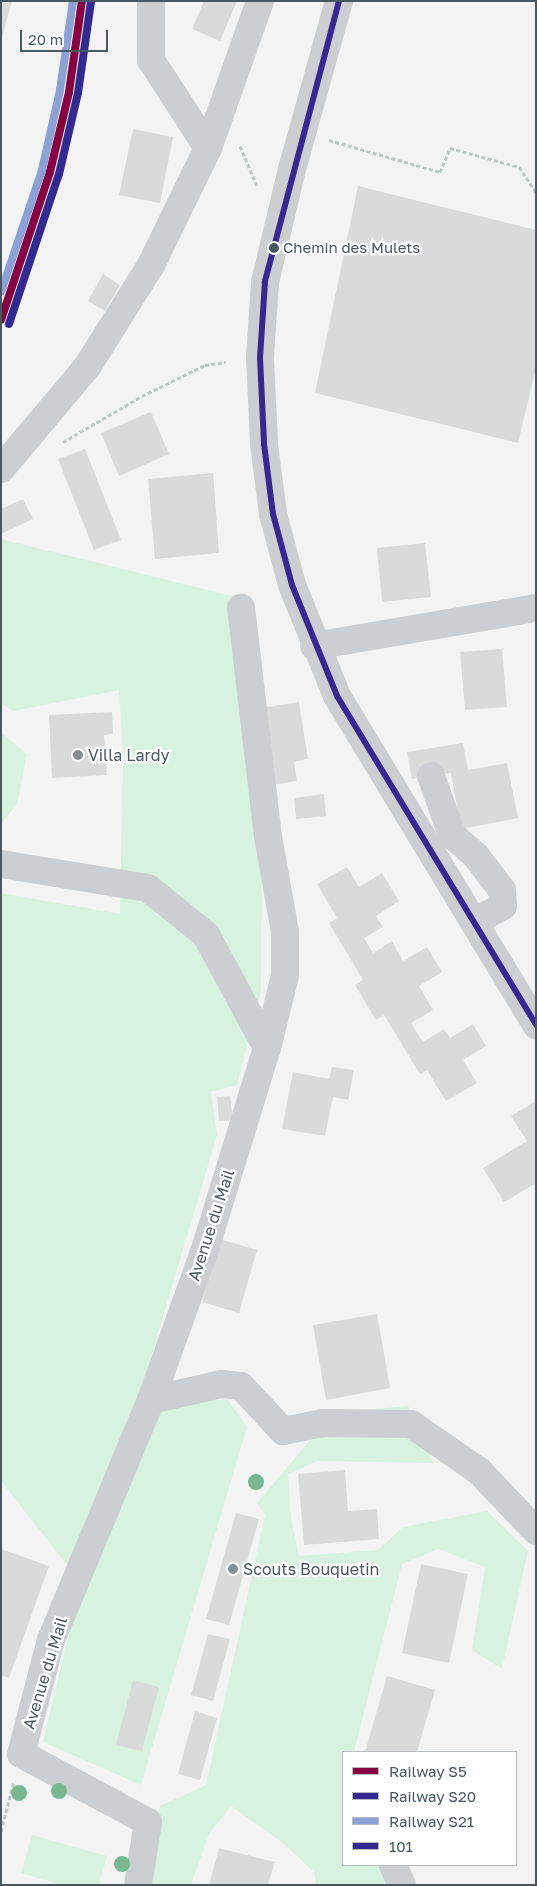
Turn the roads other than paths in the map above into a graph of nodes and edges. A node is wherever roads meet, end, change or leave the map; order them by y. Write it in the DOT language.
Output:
graph roads {
  1 [pos="151,1"];
  2 [pos="260,1"];
  3 [pos="339,1"];
  4 [pos="208,148"];
  5 [pos="1,470"];
  6 [pos="242,608"];
  7 [pos="536,608"];
  8 [pos="314,646"];
  9 [pos="431,776"];
  10 [pos="1,864"];
  11 [pos="474,922"];
  12 [pos="536,1025"];
  13 [pos="267,1048"];
  14 [pos="151,1400"];
  15 [pos="536,1531"];
  16 [pos="393,1866"];
  17 [pos="138,1885"];
  18 [pos="402,1885"];
  1 -- 4 [label="street"];
  2 -- 4 [label="street"];
  3 -- 8 [label="street"];
  4 -- 5 [label="street"];
  6 -- 13 [label="street, Avenue du Mail"];
  7 -- 8 [label="street"];
  8 -- 11 [label="street"];
  9 -- 11 [label="street"];
  10 -- 13 [label="street"];
  11 -- 12 [label="street"];
  13 -- 14 [label="street, Avenue du Mail"];
  14 -- 15 [label="street"];
  14 -- 17 [label="street, Avenue du Mail"];
  16 -- 18 [label="street"];
}
